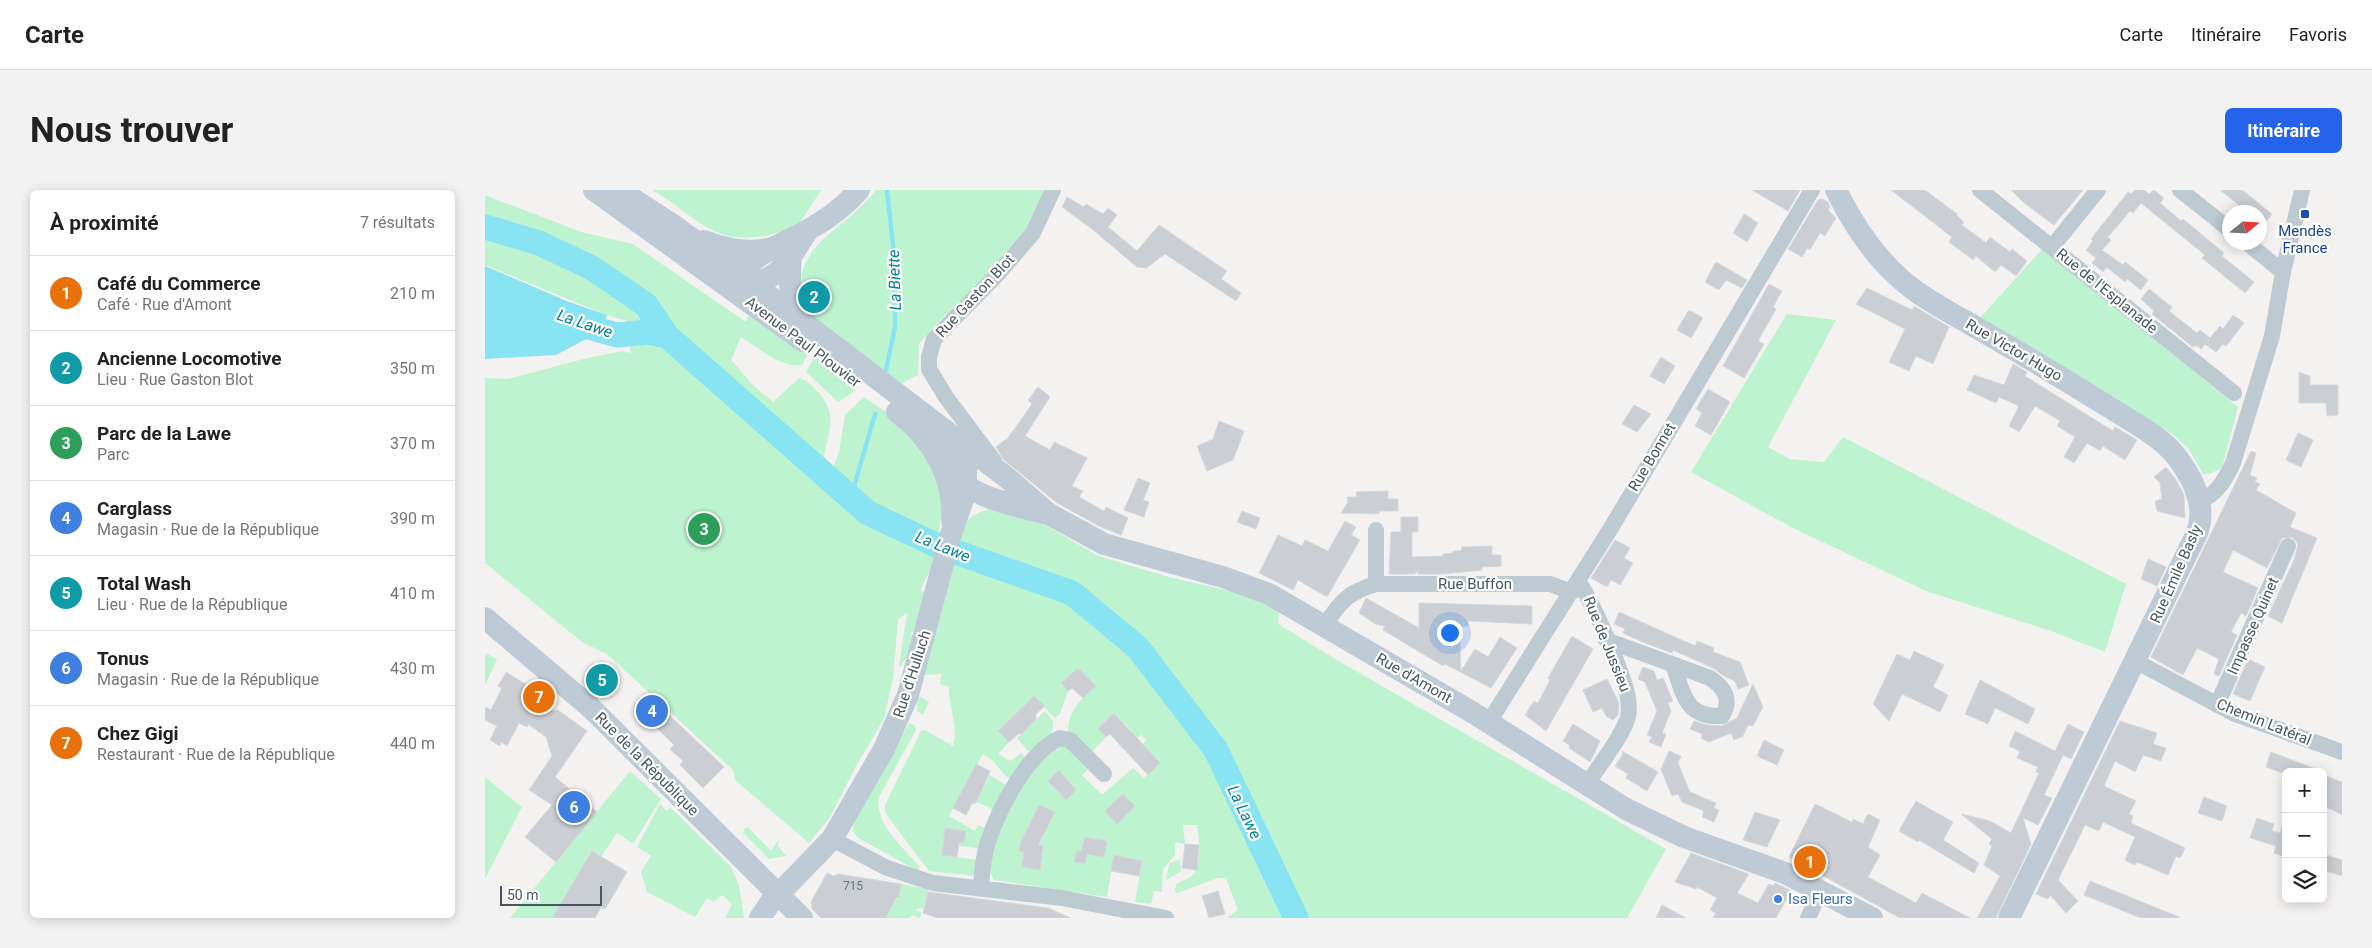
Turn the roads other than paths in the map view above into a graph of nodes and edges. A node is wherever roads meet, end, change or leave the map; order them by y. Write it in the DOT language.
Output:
graph roads {
  1 [pos="594,190"];
  2 [pos="619,190"];
  3 [pos="859,190"];
  4 [pos="1053,190"];
  5 [pos="1812,190"];
  6 [pos="1836,190"];
  7 [pos="1979,190"];
  8 [pos="2098,190"];
  9 [pos="2180,190"];
  10 [pos="2302,190"];
  11 [pos="2222,223"];
  12 [pos="676,227"];
  13 [pos="647,228"];
  14 [pos="2052,247"];
  15 [pos="2256,250"];
  16 [pos="783,251"];
  17 [pos="2283,272"];
  18 [pos="745,281"];
  19 [pos="754,305"];
  20 [pos="802,322"];
  21 [pos="2234,393"];
  22 [pos="941,429"];
  23 [pos="1006,477"];
  24 [pos="961,483"];
  25 [pos="999,501"];
  26 [pos="2199,501"];
  27 [pos="1049,514"];
  28 [pos="953,528"];
  29 [pos="1376,530"];
  30 [pos="2289,546"];
  31 [pos="1376,584"];
  32 [pos="1575,587"];
  33 [pos="485,618"];
  34 [pos="1324,626"];
  35 [pos="1606,640"];
  36 [pos="2135,661"];
  37 [pos="1673,665"];
  38 [pos="2217,705"];
  39 [pos="1489,722"];
  40 [pos="2342,752"];
  41 [pos="1104,774"];
  42 [pos="1586,786"];
  43 [pos="832,839"];
  44 [pos="981,888"];
  45 [pos="1820,892"];
  46 [pos="778,894"];
  47 [pos="760,918"];
  48 [pos="802,918"];
  49 [pos="1166,918"];
  50 [pos="1808,918"];
  51 [pos="1872,918"];
  52 [pos="2009,918"];
  1 -- 13 [label="street, Avenue Paul Plouvier"];
  2 -- 12 [label="street, Avenue Paul Plouvier"];
  3 -- 16 [label="street"];
  4 -- 23 [label="street, Rue Gaston Blot"];
  5 -- 32 [label="street, Rue Bonnet"];
  6 -- 26 [label="street, Rue Victor Hugo"];
  7 -- 14 [label="street, Rue de l'Esplanade"];
  8 -- 14 [label="street"];
  9 -- 11 [label="street"];
  10 -- 17 [label="street"];
  12 -- 16 [label="street"];
  12 -- 18 [label="street, Avenue Paul Plouvier"];
  13 -- 18 [label="street"];
  13 -- 19 [label="street, Avenue Paul Plouvier"];
  14 -- 21 [label="street, Rue de l'Esplanade"];
  15 -- 17 [label="street"];
  16 -- 18 [label="street"];
  16 -- 20 [label="street"];
  17 -- 26 [label="street"];
  18 -- 19 [label="street"];
  18 -- 20 [label="street, Avenue Paul Plouvier"];
  19 -- 24 [label="street, Avenue Paul Plouvier"];
  20 -- 22 [label="street, Avenue Paul Plouvier"];
  22 -- 23 [label="street, Rue d'Amont"];
  22 -- 24 [label="street"];
  23 -- 24 [label="street"];
  23 -- 27 [label="street, Rue d'Amont"];
  24 -- 25 [label="street"];
  24 -- 28 [label="street"];
  25 -- 27 [label="street"];
  25 -- 28 [label="street"];
  26 -- 36 [label="street, Rue Émile Basly"];
  27 -- 34 [label="street, Rue d'Amont"];
  28 -- 43 [label="street, Rue d'Hulluch"];
  29 -- 31 [label="street"];
  30 -- 38 [label="street, Impasse Quinet"];
  31 -- 32 [label="street, Rue Buffon"];
  31 -- 34 [label="street, Rue Buffon"];
  32 -- 35 [label="street, Rue de Jussieu"];
  32 -- 39 [label="street, Rue Bonnet"];
  33 -- 46 [label="street, Rue de la République"];
  34 -- 39 [label="street, Rue d'Amont"];
  35 -- 37 [label="street"];
  35 -- 42 [label="street, Rue de Jussieu"];
  36 -- 38 [label="street, Chemin Latéral"];
  36 -- 52 [label="street, Rue Émile Basly"];
  38 -- 40 [label="street, Chemin Latéral"];
  39 -- 42 [label="street, Rue d'Amont"];
  41 -- 44 [label="street"];
  42 -- 45 [label="street, Rue d'Amont"];
  43 -- 44 [label="street"];
  43 -- 46 [label="street, Rue d'Hulluch"];
  44 -- 49 [label="street"];
  45 -- 50 [label="street"];
  45 -- 51 [label="street, Rue d'Amont"];
  46 -- 47 [label="street, Rue d'Hulluch"];
  46 -- 48 [label="street, Rue de la République"];
}
